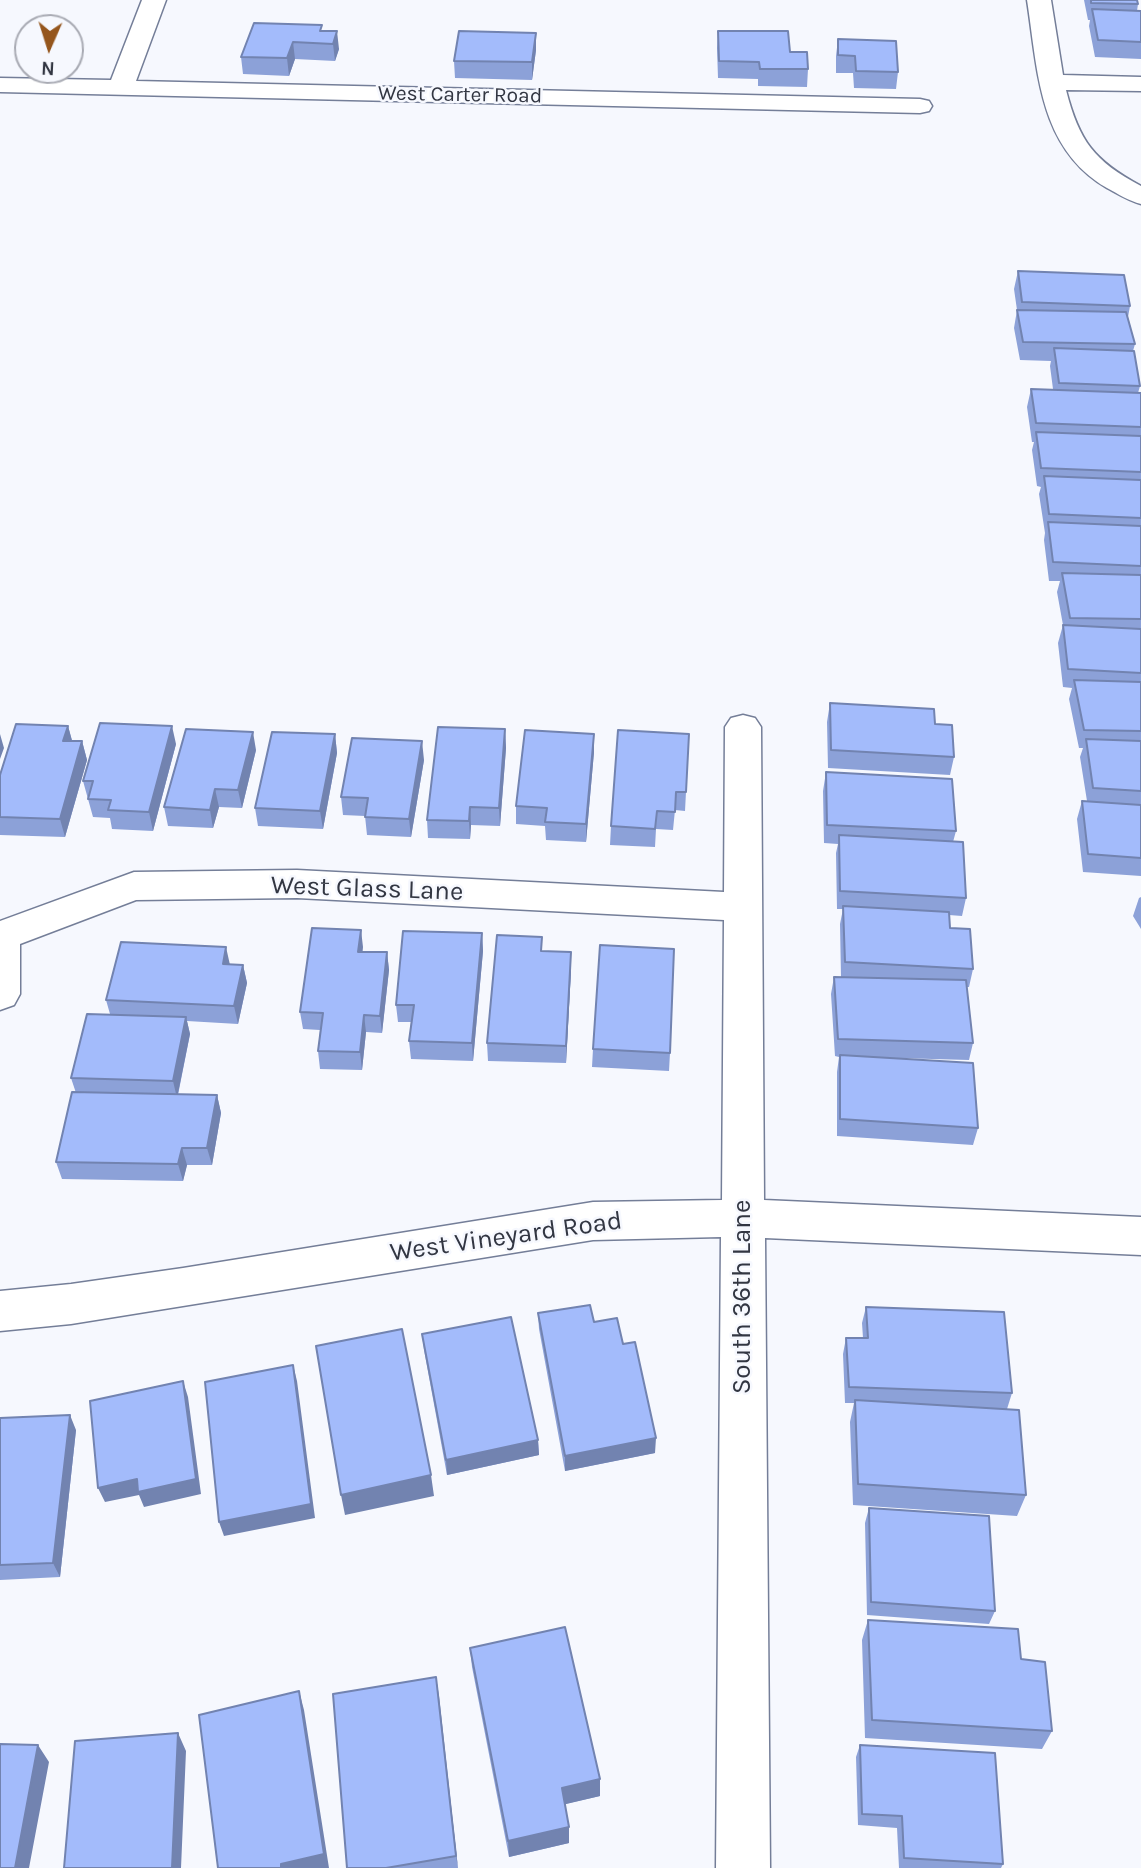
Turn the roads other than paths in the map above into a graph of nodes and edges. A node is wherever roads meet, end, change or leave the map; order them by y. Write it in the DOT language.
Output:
graph roads {
  1 [pos="154,0"];
  2 [pos="1039,0"];
  3 [pos="1053,82"];
  4 [pos="1141,84"];
  5 [pos="0,85"];
  6 [pos="121,88"];
  7 [pos="920,106"];
  8 [pos="1141,196"];
  9 [pos="743,727"];
  10 [pos="743,907"];
  11 [pos="0,937"];
  12 [pos="0,994"];
  13 [pos="743,1218"];
  14 [pos="1141,1236"];
  15 [pos="0,1311"];
  16 [pos="743,1868"];
  1 -- 6 [label="street"];
  2 -- 3 [label="street"];
  3 -- 4 [label="street"];
  3 -- 8 [label="street"];
  5 -- 6 [label="street, West Carter Road"];
  6 -- 7 [label="street, West Carter Road"];
  9 -- 10 [label="street, South 36th Lane"];
  10 -- 11 [label="street, West Glass Lane"];
  10 -- 13 [label="street, South 36th Lane"];
  11 -- 12 [label="street"];
  13 -- 14 [label="street, West Vineyard Road"];
  13 -- 15 [label="street, West Vineyard Road"];
  13 -- 16 [label="street, South 36th Lane"];
}
